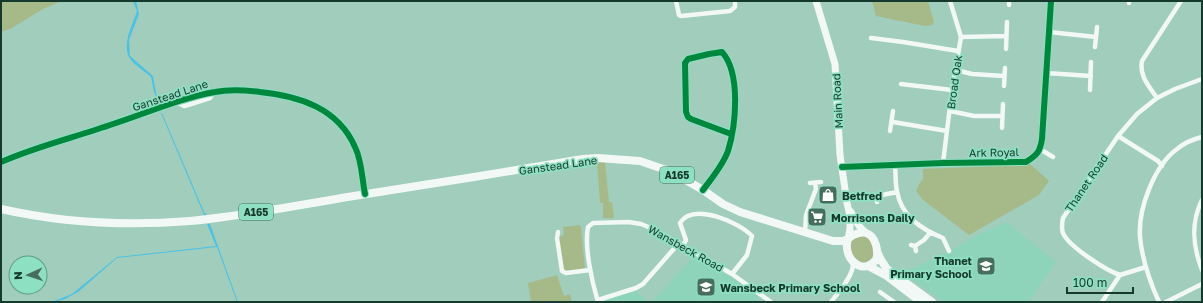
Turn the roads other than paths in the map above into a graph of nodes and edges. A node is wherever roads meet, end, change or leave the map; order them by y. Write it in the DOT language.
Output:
graph roads {
  1 [pos="676,1"];
  2 [pos="735,1"];
  3 [pos="816,1"];
  4 [pos="950,1"];
  5 [pos="1050,1"];
  6 [pos="1181,1"];
  7 [pos="1007,22"];
  8 [pos="1097,27"];
  9 [pos="1048,32"];
  10 [pos="1006,36"];
  11 [pos="961,37"];
  12 [pos="1096,37"];
  13 [pos="871,38"];
  14 [pos="1095,46"];
  15 [pos="1006,49"];
  16 [pos="958,51"];
  17 [pos="1091,62"];
  18 [pos="1005,68"];
  19 [pos="956,70"];
  20 [pos="1046,73"];
  21 [pos="1004,76"];
  22 [pos="1090,76"];
  23 [pos="1202,79"];
  24 [pos="904,86"];
  25 [pos="1004,86"];
  26 [pos="952,90"];
  27 [pos="1090,90"];
  28 [pos="1157,98"];
  29 [pos="1003,104"];
  30 [pos="894,111"];
  31 [pos="950,111"];
  32 [pos="1002,116"];
  33 [pos="893,122"];
  34 [pos="1002,128"];
  35 [pos="890,131"];
  36 [pos="947,131"];
  37 [pos="731,134"];
  38 [pos="1118,136"];
  39 [pos="1202,137"];
  40 [pos="1040,149"];
  41 [pos="1053,157"];
  42 [pos="1,162"];
  43 [pos="943,163"];
  44 [pos="895,166"];
  45 [pos="1162,166"];
  46 [pos="842,168"];
  47 [pos="821,182"];
  48 [pos="703,190"];
  49 [pos="897,192"];
  50 [pos="365,194"];
  51 [pos="871,196"];
  52 [pos="877,196"];
  53 [pos="1202,200"];
  54 [pos="877,202"];
  55 [pos="847,203"];
  56 [pos="1,209"];
  57 [pos="558,232"];
  58 [pos="805,232"];
  59 [pos="866,233"];
  60 [pos="930,233"];
  61 [pos="848,239"];
  62 [pos="833,241"];
  63 [pos="681,244"];
  64 [pos="914,247"];
  65 [pos="877,250"];
  66 [pos="949,251"];
  67 [pos="850,257"];
  68 [pos="867,266"];
  69 [pos="1146,267"];
  70 [pos="590,270"];
  71 [pos="1202,270"];
  72 [pos="732,274"];
  73 [pos="851,274"];
  74 [pos="1120,276"];
  75 [pos="1202,284"];
  76 [pos="880,292"];
  77 [pos="598,301"];
  78 [pos="1103,301"];
  79 [pos="771,302"];
  80 [pos="831,302"];
  81 [pos="894,302"];
  82 [pos="921,302"];
  83 [pos="932,302"];
  84 [pos="1159,302"];
  85 [pos="1166,302"];
  1 -- 2 [label="street"];
  3 -- 46 [label="main road, Main Road"];
  4 -- 11 [label="street, Broad Oak"];
  5 -- 9 [label="street"];
  6 -- 28 [label="street"];
  7 -- 10 [label="street"];
  8 -- 12 [label="street"];
  9 -- 12 [label="street"];
  9 -- 20 [label="street"];
  10 -- 11 [label="street"];
  10 -- 15 [label="street"];
  11 -- 16 [label="street, Broad Oak"];
  12 -- 14 [label="street"];
  13 -- 16 [label="street"];
  16 -- 19 [label="street, Broad Oak"];
  17 -- 22 [label="street"];
  18 -- 21 [label="street"];
  19 -- 21 [label="street"];
  19 -- 26 [label="street, Broad Oak"];
  20 -- 22 [label="street"];
  20 -- 40 [label="street"];
  21 -- 25 [label="street"];
  22 -- 27 [label="street"];
  23 -- 28 [label="street, Thanet Road"];
  24 -- 26 [label="street"];
  26 -- 31 [label="street, Broad Oak"];
  28 -- 38 [label="street, Thanet Road"];
  29 -- 32 [label="street"];
  30 -- 33 [label="street"];
  31 -- 32 [label="street"];
  31 -- 36 [label="street, Broad Oak"];
  32 -- 34 [label="street"];
  33 -- 35 [label="street"];
  33 -- 36 [label="street"];
  36 -- 43 [label="street, Broad Oak"];
  37 -- 37 [label="street"];
  37 -- 48 [label="street"];
  38 -- 45 [label="street"];
  38 -- 74 [label="street, Thanet Road"];
  39 -- 45 [label="street"];
  40 -- 41 [label="street"];
  40 -- 43 [label="street, Ark Royal"];
  42 -- 50 [label="street, Ganstead Lane"];
  43 -- 44 [label="street, Ark Royal"];
  44 -- 46 [label="street, Ark Royal"];
  44 -- 49 [label="street"];
  45 -- 69 [label="street"];
  46 -- 55 [label="main road, Main Road"];
  47 -- 58 [label="street"];
  48 -- 50 [label="highway, Ganstead Lane / A165"];
  48 -- 58 [label="highway, Ganstead Lane / A165"];
  49 -- 52 [label="street"];
  49 -- 60 [label="street"];
  50 -- 56 [label="highway, Ganstead Lane / A165"];
  51 -- 52 [label="street"];
  52 -- 54 [label="street"];
  53 -- 71 [label="street"];
  55 -- 59 [label="main road, Main Road"];
  55 -- 61 [label="main road, Main Road"];
  57 -- 70 [label="street"];
  58 -- 62 [label="highway, Ganstead Lane / A165"];
  59 -- 61 [label="highway, A165"];
  59 -- 65 [label="highway"];
  60 -- 64 [label="street"];
  60 -- 66 [label="street"];
  61 -- 62 [label="highway, Ganstead Lane / A165"];
  61 -- 67 [label="highway"];
  62 -- 67 [label="highway, Ganstead Lane / A165"];
  63 -- 70 [label="street, Wansbeck Road"];
  63 -- 72 [label="street, Wansbeck Road"];
  63 -- 72 [label="street"];
  63 -- 77 [label="street"];
  65 -- 68 [label="highway"];
  65 -- 83 [label="highway"];
  67 -- 68 [label="highway, A165"];
  67 -- 73 [label="street"];
  68 -- 73 [label="street"];
  68 -- 82 [label="highway, A165"];
  69 -- 74 [label="street"];
  69 -- 84 [label="street"];
  70 -- 77 [label="street, Wansbeck Road"];
  72 -- 79 [label="street, Wansbeck Road"];
  73 -- 80 [label="street"];
  74 -- 78 [label="street"];
  75 -- 85 [label="street"];
  76 -- 81 [label="street"];
}
